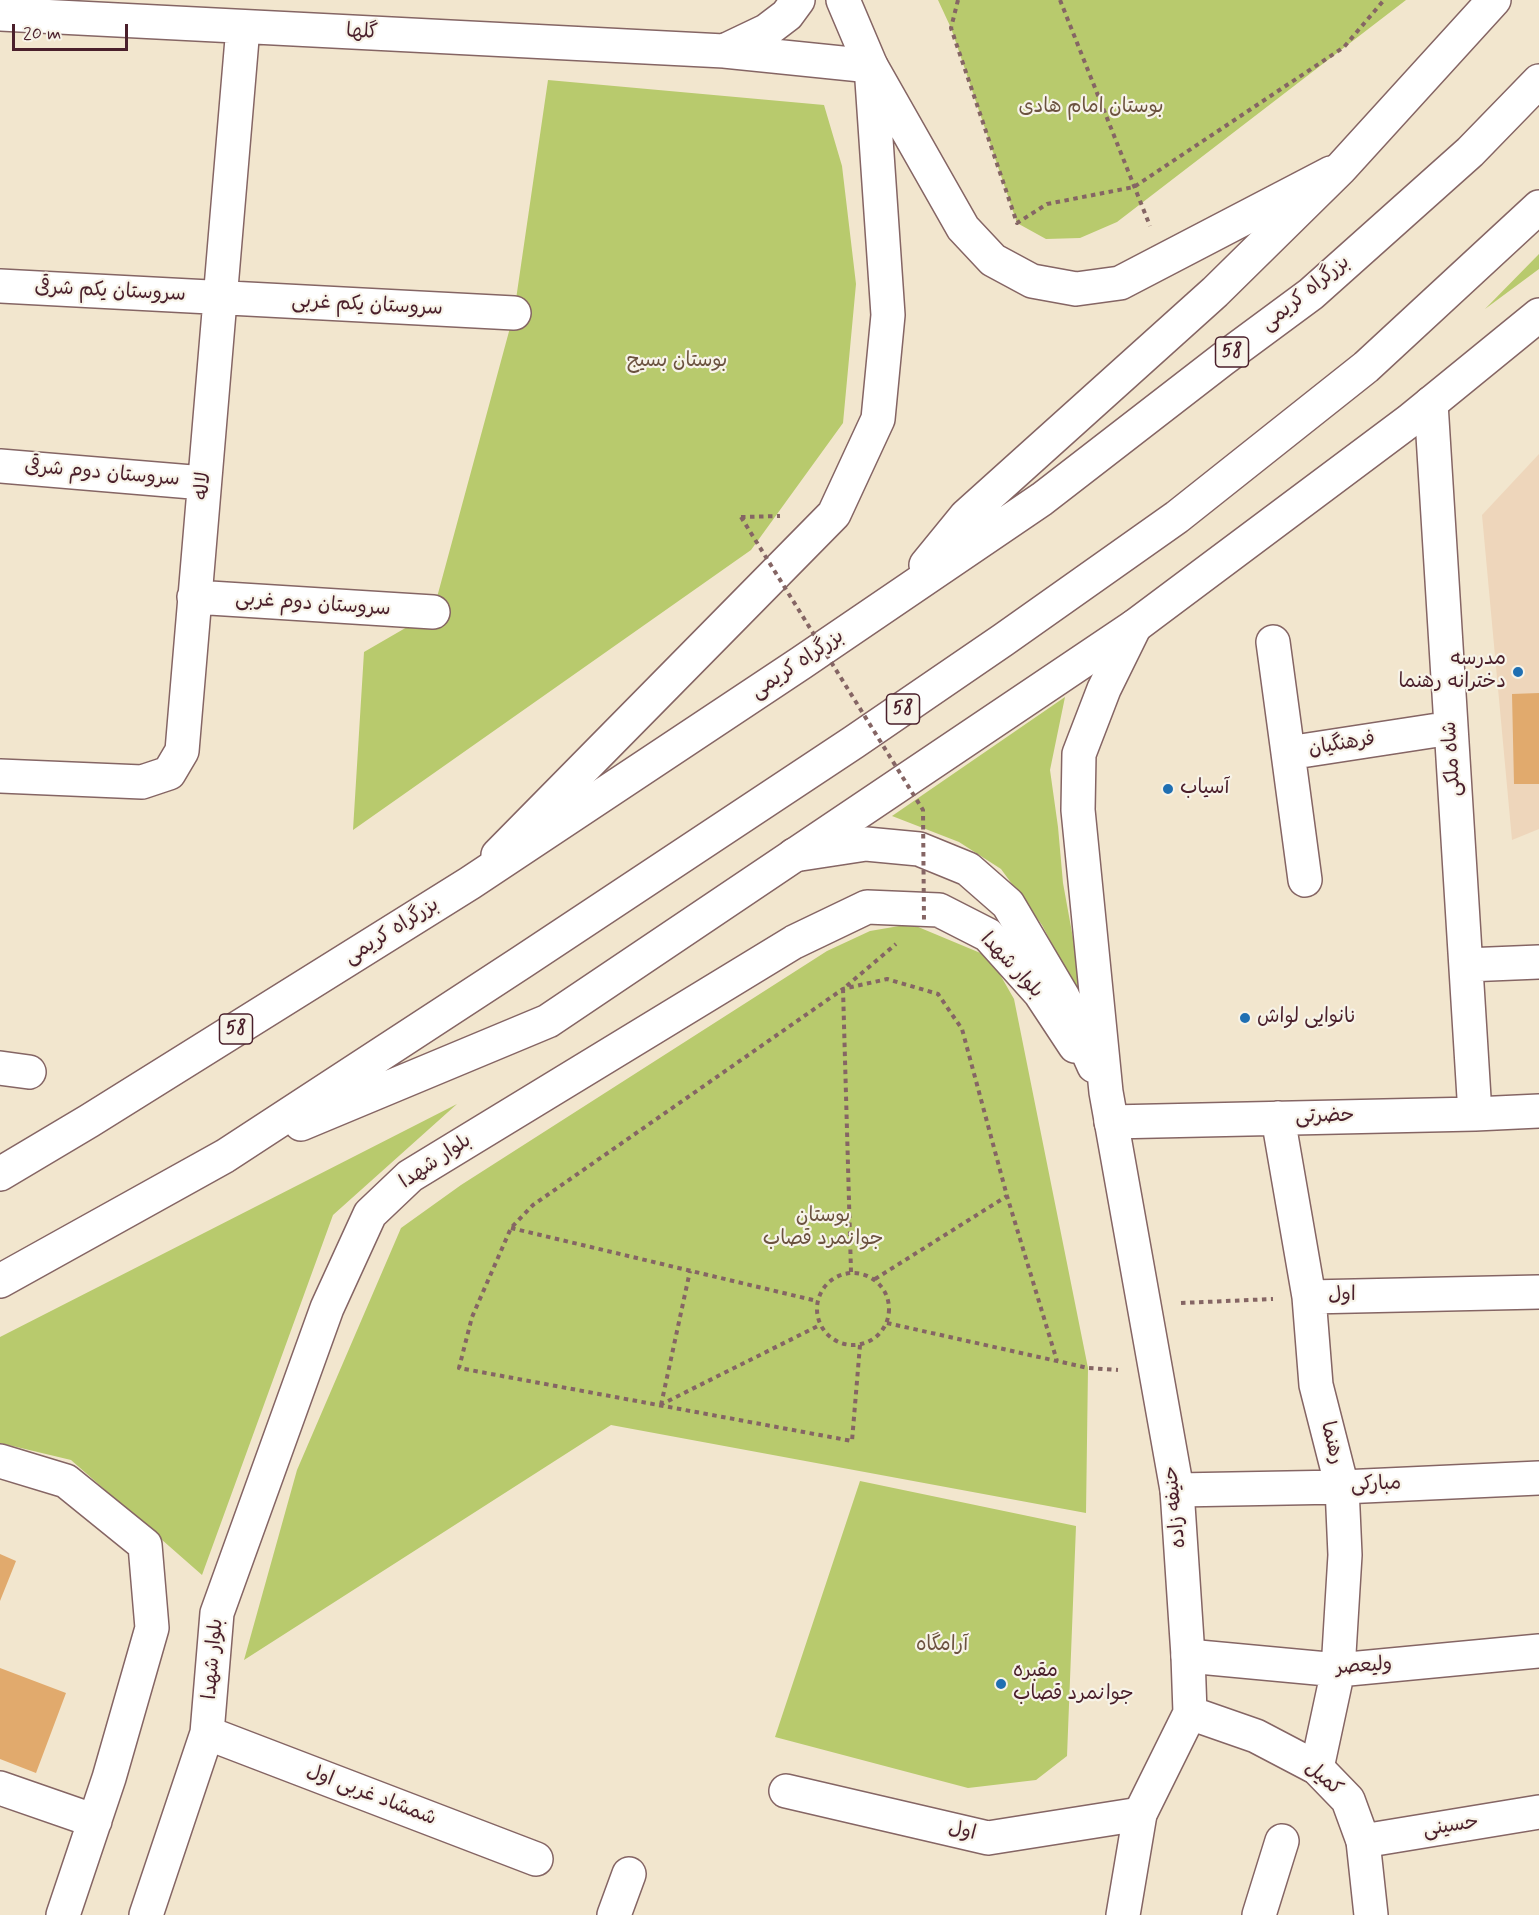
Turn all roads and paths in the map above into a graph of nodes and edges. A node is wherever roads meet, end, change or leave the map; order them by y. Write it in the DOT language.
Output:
graph roads {
  1 [pos="798,0"];
  2 [pos="843,0"];
  3 [pos="958,0"];
  4 [pos="1060,0"];
  5 [pos="1384,0"];
  6 [pos="1494,0"];
  7 [pos="0,14"];
  8 [pos="243,27"];
  9 [pos="724,51"];
  10 [pos="871,66"];
  11 [pos="1539,81"];
  12 [pos="1341,168"];
  13 [pos="1134,187"];
  14 [pos="1539,207"];
  15 [pos="1163,260"];
  16 [pos="0,286"];
  17 [pos="220,298"];
  18 [pos="514,313"];
  19 [pos="1539,315"];
  20 [pos="1431,404"];
  21 [pos="0,465"];
  22 [pos="204,483"];
  23 [pos="791,515"];
  24 [pos="902,594"];
  25 [pos="194,597"];
  26 [pos="433,612"];
  27 [pos="1135,626"];
  28 [pos="1273,642"];
  29 [pos="1451,728"];
  30 [pos="1288,753"];
  31 [pos="0,776"];
  32 [pos="794,855"];
  33 [pos="1305,880"];
  34 [pos="470,883"];
  35 [pos="915,928"];
  36 [pos="897,944"];
  37 [pos="1539,962"];
  38 [pos="1466,965"];
  39 [pos="843,989"];
  40 [pos="1109,1107"];
  41 [pos="1539,1111"];
  42 [pos="1475,1114"];
  43 [pos="1278,1118"];
  44 [pos="225,1156"];
  45 [pos="7,1172"];
  46 [pos="1007,1196"];
  47 [pos="511,1228"];
  48 [pos="690,1271"];
  49 [pos="851,1272"];
  50 [pos="875,1279"];
  51 [pos="0,1281"];
  52 [pos="1539,1292"];
  53 [pos="1309,1297"];
  54 [pos="818,1301"];
  55 [pos="1144,1304"];
  56 [pos="887,1323"];
  57 [pos="820,1325"];
  58 [pos="860,1345"];
  59 [pos="1057,1361"];
  60 [pos="1157,1373"];
  61 [pos="660,1405"];
  62 [pos="0,1461"];
  63 [pos="1539,1479"];
  64 [pos="1342,1486"];
  65 [pos="1177,1490"];
  66 [pos="1539,1652"];
  67 [pos="1188,1656"];
  68 [pos="1338,1670"];
  69 [pos="1190,1713"];
  70 [pos="207,1732"];
  71 [pos="1317,1768"];
  72 [pos="0,1788"];
  73 [pos="786,1791"];
  74 [pos="1539,1812"];
  75 [pos="1140,1814"];
  76 [pos="95,1821"];
  77 [pos="1282,1840"];
  78 [pos="1363,1841"];
  79 [pos="536,1859"];
  80 [pos="629,1874"];
  81 [pos="63,1915"];
  82 [pos="146,1915"];
  83 [pos="614,1915"];
  84 [pos="1123,1915"];
  85 [pos="1259,1915"];
  86 [pos="1371,1915"];
  1 -- 9 [label="main road, گلها"];
  2 -- 10 [label="main road"];
  3 -- 13 [label="path"];
  4 -- 13 [label="path"];
  5 -- 13 [label="path"];
  6 -- 12 [label="main road"];
  7 -- 8 [label="main road, گلها"];
  8 -- 9 [label="main road, گلها"];
  8 -- 17 [label="main road, لاله"];
  9 -- 10 [label="main road, گلها"];
  10 -- 15 [label="main road"];
  10 -- 34 [label="main road"];
  11 -- 24 [label="main road, بزرگراه کریمی / 58"];
  12 -- 15 [label="main road"];
  12 -- 24 [label="main road"];
  13 -- 15 [label="path"];
  14 -- 44 [label="main road, 58"];
  16 -- 17 [label="main road, سروستان یکم شرقی"];
  17 -- 18 [label="main road, سروستان یکم غربی"];
  17 -- 22 [label="main road, لاله"];
  19 -- 20 [label="main road"];
  20 -- 27 [label="main road"];
  20 -- 29 [label="main road, شاه ملکی"];
  21 -- 22 [label="main road, سروستان دوم شرقی"];
  22 -- 25 [label="main road, لاله"];
  23 -- 35 [label="path, bridge"];
  24 -- 34 [label="main road, بزرگراه کریمی / 58"];
  25 -- 26 [label="main road, سروستان دوم غربی"];
  25 -- 31 [label="main road, لاله"];
  27 -- 32 [label="main road"];
  27 -- 40 [label="main road"];
  28 -- 30 [label="main road"];
  29 -- 30 [label="main road, فرهنگیان"];
  29 -- 38 [label="main road, شاه ملکی"];
  30 -- 33 [label="main road, فرهنگیان"];
  32 -- 40 [label="main road"];
  32 -- 44 [label="main road"];
  34 -- 45 [label="main road, بزرگراه کریمی / 58"];
  36 -- 39 [label="path"];
  37 -- 38 [label="main road"];
  38 -- 42 [label="main road, شاه ملکی"];
  39 -- 46 [label="path"];
  39 -- 47 [label="path"];
  39 -- 49 [label="path"];
  40 -- 43 [label="main road, حضرتی"];
  40 -- 55 [label="main road, حنیفه زاده"];
  40 -- 70 [label="main road, بلوار شهدا"];
  41 -- 42 [label="main road, حضرتی"];
  42 -- 43 [label="main road, حضرتی"];
  43 -- 53 [label="main road, رهنما"];
  44 -- 51 [label="main road, 58"];
  46 -- 50 [label="path"];
  46 -- 59 [label="path"];
  47 -- 48 [label="path"];
  47 -- 61 [label="path"];
  48 -- 54 [label="path"];
  48 -- 61 [label="path"];
  49 -- 50 [label="path"];
  49 -- 54 [label="path"];
  50 -- 56 [label="path"];
  52 -- 53 [label="main road, اول"];
  53 -- 55 [label="path, اول"];
  53 -- 64 [label="main road, رهنما"];
  54 -- 57 [label="path"];
  55 -- 60 [label="main road, حنیفه زاده"];
  56 -- 58 [label="path"];
  56 -- 59 [label="path"];
  57 -- 58 [label="path"];
  57 -- 61 [label="path"];
  58 -- 61 [label="path"];
  59 -- 60 [label="path"];
  60 -- 65 [label="main road, حنیفه زاده"];
  62 -- 76 [label="main road"];
  63 -- 64 [label="main road, مبارکی"];
  64 -- 65 [label="main road, مبارکی"];
  64 -- 68 [label="main road, رهنما"];
  65 -- 67 [label="main road, حنیفه زاده"];
  66 -- 68 [label="main road, ولیعصر"];
  67 -- 68 [label="main road, ولیعصر"];
  67 -- 69 [label="main road, حنیفه زاده"];
  68 -- 71 [label="main road, رهنما"];
  69 -- 71 [label="main road, کمیل"];
  69 -- 75 [label="main road, حنیفه زاده"];
  70 -- 79 [label="main road, شمشاد غربی اول"];
  70 -- 82 [label="main road, بلوار شهدا"];
  71 -- 78 [label="main road, کمیل"];
  72 -- 76 [label="main road"];
  73 -- 75 [label="main road, اول"];
  74 -- 78 [label="main road, حسینی"];
  75 -- 84 [label="main road, حنیفه زاده"];
  76 -- 81 [label="main road"];
  77 -- 85 [label="main road"];
  78 -- 86 [label="main road, کمیل"];
  80 -- 83 [label="main road"];
}
